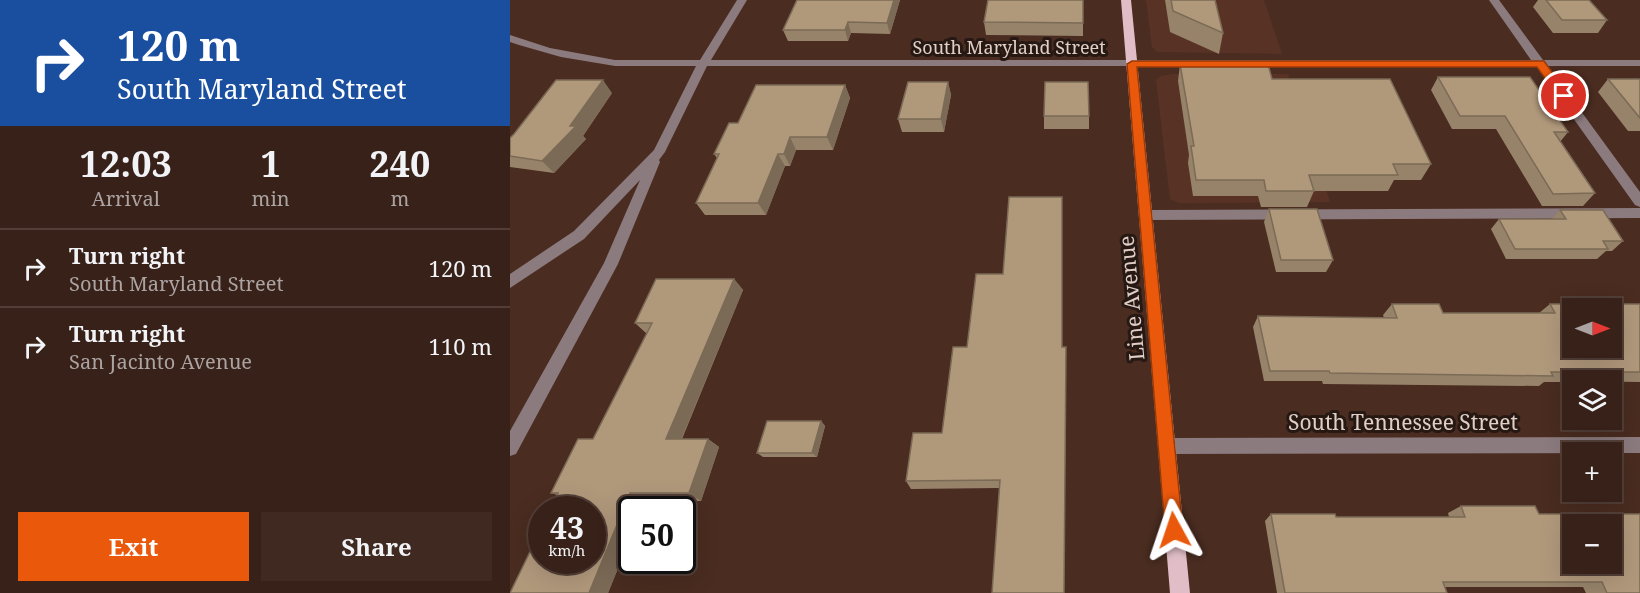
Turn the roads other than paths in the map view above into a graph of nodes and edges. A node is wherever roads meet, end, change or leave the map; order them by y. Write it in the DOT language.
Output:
graph roads {
  1 [pos="742,0"];
  2 [pos="1126,0"];
  3 [pos="1494,0"];
  4 [pos="510,38"];
  5 [pos="1640,63"];
  6 [pos="1132,64"];
  7 [pos="1540,64"];
  8 [pos="702,65"];
  9 [pos="659,152"];
  10 [pos="1640,202"];
  11 [pos="1640,213"];
  12 [pos="1146,215"];
  13 [pos="510,282"];
  14 [pos="1640,445"];
  15 [pos="1167,446"];
  16 [pos="510,448"];
  17 [pos="1180,593"];
  1 -- 8 [label="street"];
  2 -- 6 [label="main road, Line Avenue"];
  3 -- 7 [label="street"];
  4 -- 8 [label="street, South Maryland Street"];
  5 -- 7 [label="street, South Maryland Street"];
  6 -- 7 [label="street, South Maryland Street"];
  6 -- 8 [label="street, South Maryland Street"];
  6 -- 12 [label="main road, Line Avenue"];
  7 -- 10 [label="street"];
  8 -- 9 [label="street"];
  9 -- 13 [label="street"];
  9 -- 16 [label="street"];
  11 -- 12 [label="street"];
  12 -- 15 [label="main road, Line Avenue"];
  14 -- 15 [label="street, South Tennessee Street"];
  15 -- 17 [label="main road, Line Avenue"];
}
